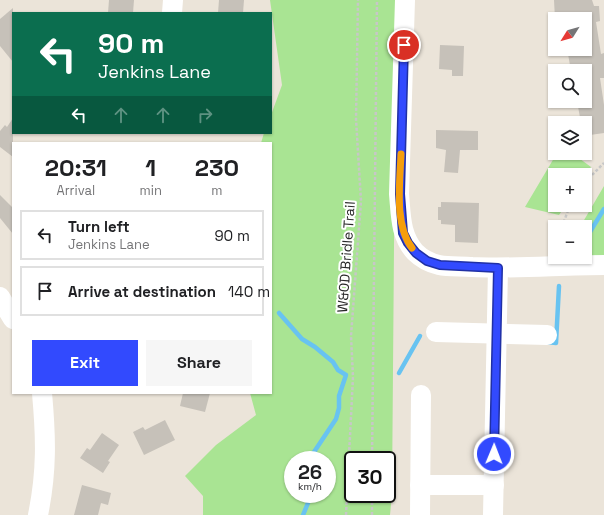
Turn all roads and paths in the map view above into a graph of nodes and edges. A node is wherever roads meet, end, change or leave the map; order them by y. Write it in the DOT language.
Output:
graph roads {
  1 [pos="173,0"];
  2 [pos="358,0"];
  3 [pos="376,0"];
  4 [pos="405,0"];
  5 [pos="172,12"];
  6 [pos="604,163"];
  7 [pos="592,175"];
  8 [pos="604,265"];
  9 [pos="498,268"];
  10 [pos="0,297"];
  11 [pos="12,317"];
  12 [pos="436,332"];
  13 [pos="497,332"];
  14 [pos="547,335"];
  15 [pos="42,394"];
  16 [pos="421,395"];
  17 [pos="372,451"];
  18 [pos="420,485"];
  19 [pos="494,485"];
  20 [pos="372,503"];
  21 [pos="38,515"];
  22 [pos="346,515"];
  23 [pos="372,515"];
  24 [pos="420,515"];
  25 [pos="493,515"];
  1 -- 5 [label="street"];
  2 -- 22 [label="path, W&OD Bridle Trail"];
  3 -- 17 [label="path"];
  4 -- 9 [label="street"];
  6 -- 7 [label="path"];
  8 -- 9 [label="street"];
  9 -- 13 [label="street"];
  10 -- 11 [label="street"];
  12 -- 13 [label="street"];
  13 -- 14 [label="street"];
  13 -- 19 [label="street"];
  15 -- 21 [label="street"];
  16 -- 18 [label="street"];
  18 -- 19 [label="street"];
  18 -- 24 [label="street"];
  19 -- 25 [label="street"];
  20 -- 23 [label="path"];
}
